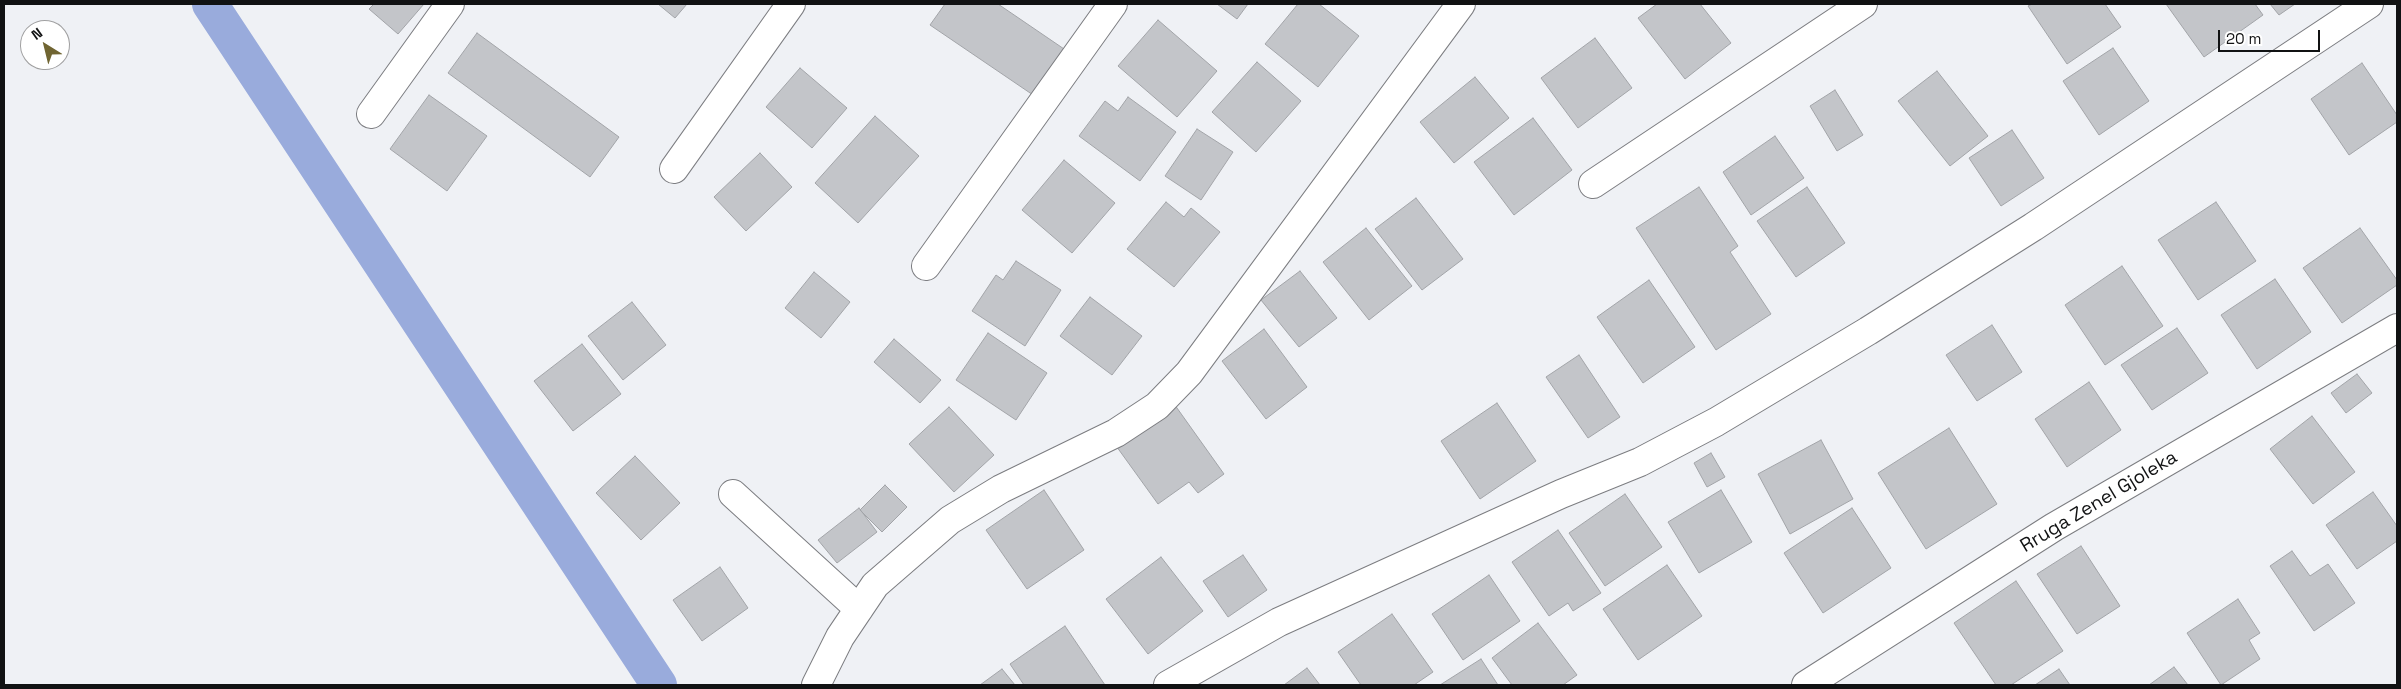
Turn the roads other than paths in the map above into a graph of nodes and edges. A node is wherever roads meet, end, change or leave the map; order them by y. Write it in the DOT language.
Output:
graph roads {
  1 [pos="450,4"];
  2 [pos="791,4"];
  3 [pos="1113,4"];
  4 [pos="1461,4"];
  5 [pos="1862,4"];
  6 [pos="2369,4"];
  7 [pos="370,114"];
  8 [pos="674,168"];
  9 [pos="1593,184"];
  10 [pos="926,266"];
  11 [pos="2397,328"];
  12 [pos="733,494"];
  13 [pos="859,609"];
  14 [pos="816,685"];
  15 [pos="1168,685"];
  16 [pos="1806,685"];
  1 -- 7 [label="street"];
  2 -- 8 [label="street"];
  3 -- 10 [label="street"];
  4 -- 13 [label="street"];
  5 -- 9 [label="street"];
  6 -- 15 [label="street"];
  11 -- 16 [label="street, Rruga Zenel Gjoleka"];
  12 -- 13 [label="street"];
  13 -- 14 [label="street"];
}
